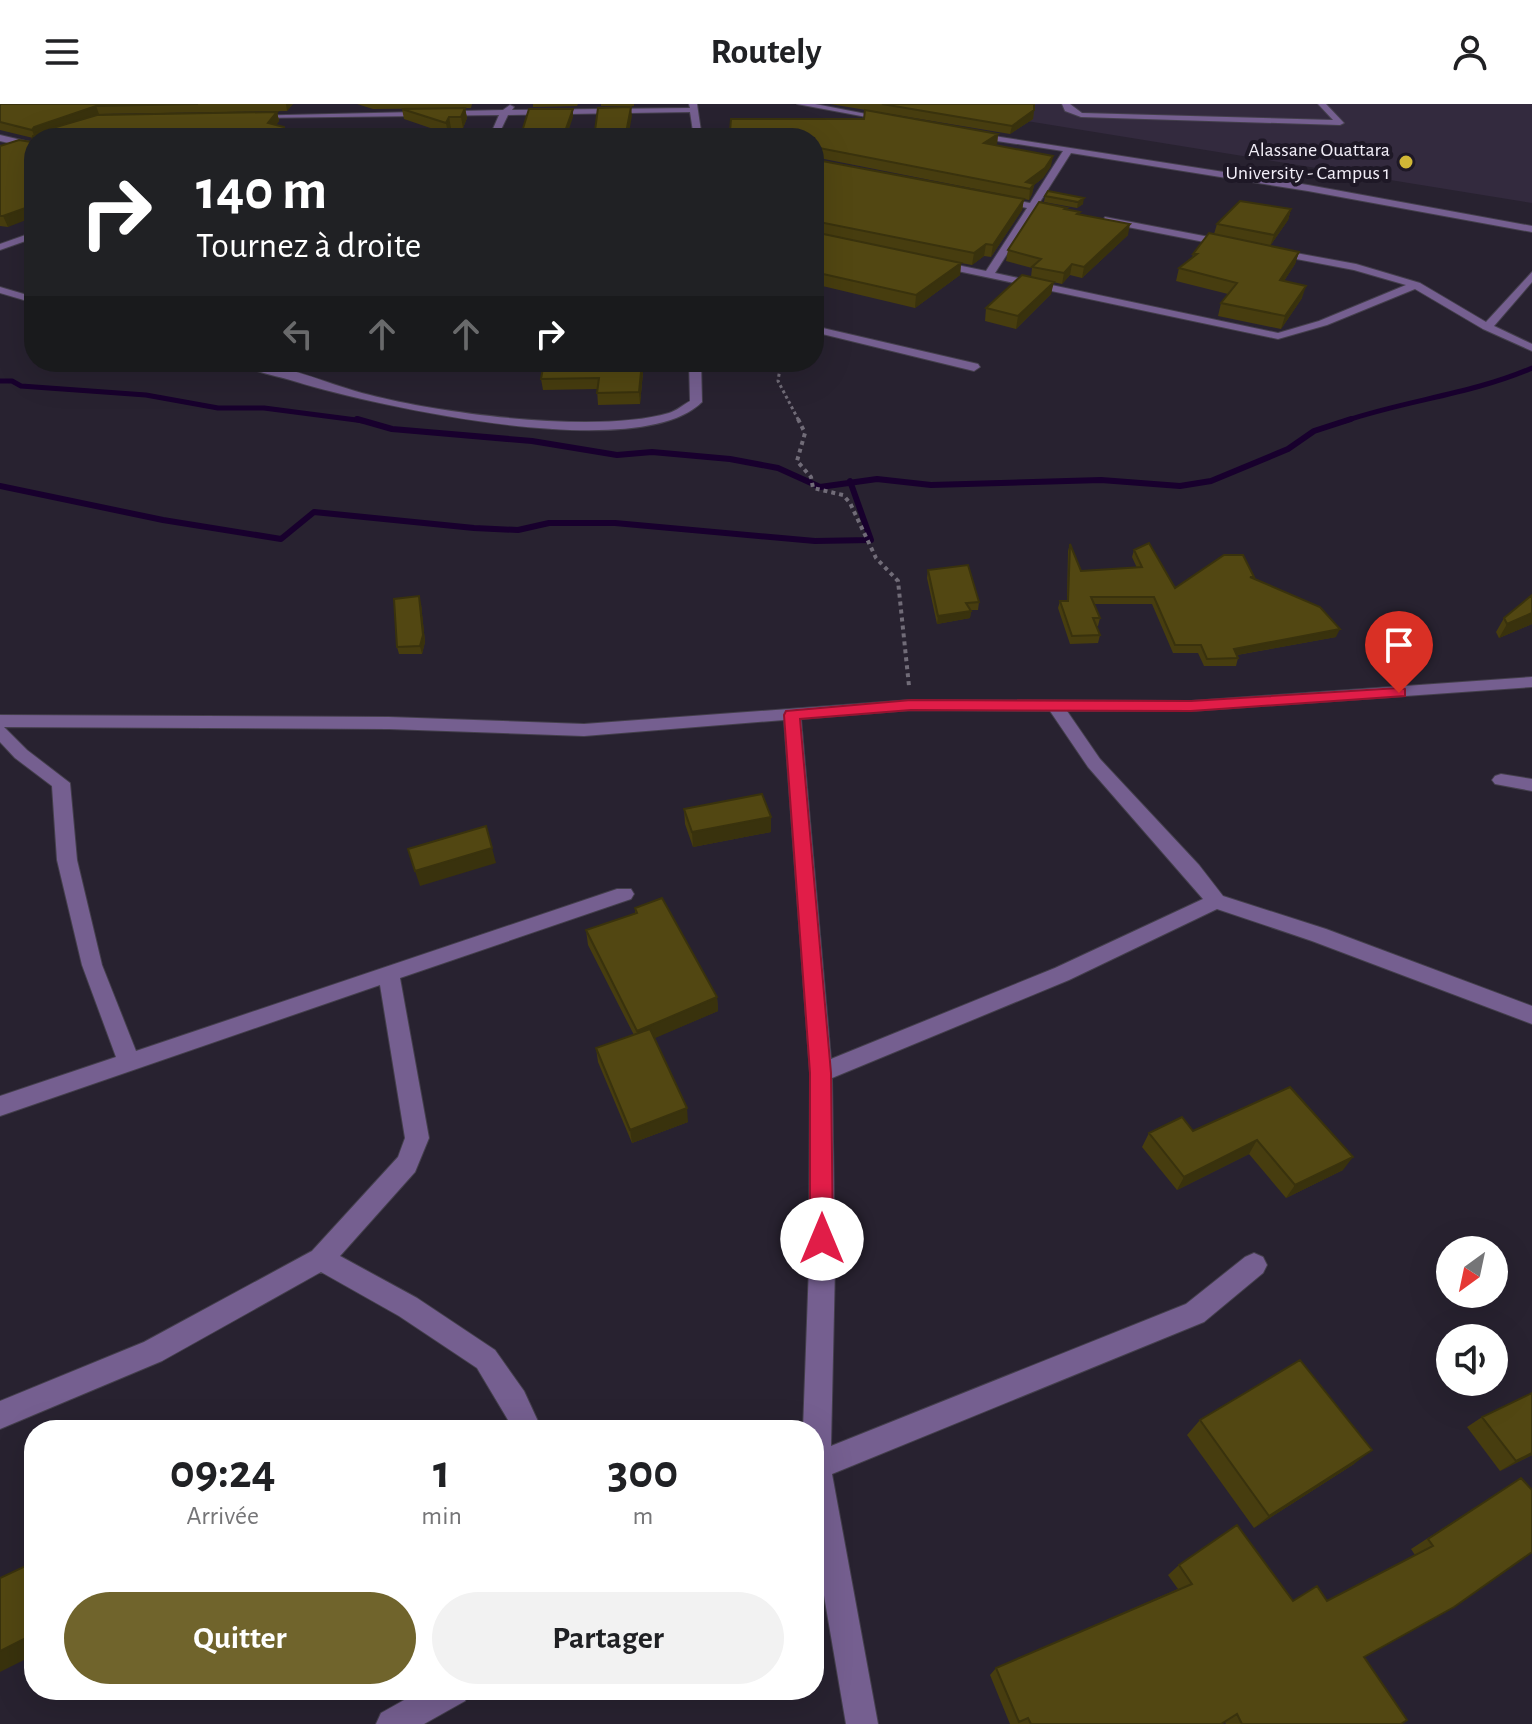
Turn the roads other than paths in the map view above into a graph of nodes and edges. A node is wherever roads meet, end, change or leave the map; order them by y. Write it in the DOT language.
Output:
graph roads {
  1 [pos="513,104"];
  2 [pos="801,104"];
  3 [pos="1066,104"];
  4 [pos="1322,104"];
  5 [pos="692,107"];
  6 [pos="506,113"];
  7 [pos="240,116"];
  8 [pos="897,121"];
  9 [pos="496,128"];
  10 [pos="696,128"];
  11 [pos="966,133"];
  12 [pos="0,138"];
  13 [pos="24,143"];
  14 [pos="1068,151"];
  15 [pos="986,198"];
  16 [pos="1032,207"];
  17 [pos="1079,216"];
  18 [pos="1094,218"];
  19 [pos="1532,229"];
  20 [pos="24,239"];
  21 [pos="0,247"];
  22 [pos="1248,247"];
  23 [pos="1264,250"];
  24 [pos="916,259"];
  25 [pos="989,275"];
  26 [pos="1532,275"];
  27 [pos="1416,285"];
  28 [pos="0,290"];
  29 [pos="24,297"];
  30 [pos="1487,327"];
  31 [pos="824,331"];
  32 [pos="1532,348"];
  33 [pos="974,367"];
  34 [pos="279,372"];
  35 [pos="695,372"];
  36 [pos="1532,682"];
  37 [pos="1056,707"];
  38 [pos="792,715"];
  39 [pos="0,721"];
  40 [pos="0,731"];
  41 [pos="1501,780"];
  42 [pos="1532,785"];
  43 [pos="624,894"];
  44 [pos="1216,901"];
  45 [pos="389,975"];
  46 [pos="1532,1015"];
  47 [pos="129,1062"];
  48 [pos="821,1073"];
  49 [pos="0,1106"];
  50 [pos="321,1259"];
  51 [pos="1254,1265"];
  52 [pos="0,1415"];
  53 [pos="523,1420"];
  54 [pos="817,1420"];
  55 [pos="824,1463"];
  56 [pos="824,1532"];
  57 [pos="436,1700"];
  58 [pos="392,1724"];
  59 [pos="862,1724"];
  1 -- 6 [label="street"];
  2 -- 8 [label="street"];
  3 -- 4 [label="street"];
  5 -- 6 [label="street"];
  5 -- 10 [label="street"];
  6 -- 7 [label="street"];
  6 -- 9 [label="street"];
  11 -- 14 [label="street"];
  12 -- 13 [label="street"];
  14 -- 16 [label="street"];
  14 -- 19 [label="street"];
  15 -- 16 [label="street"];
  16 -- 17 [label="street"];
  16 -- 25 [label="street"];
  18 -- 22 [label="street"];
  20 -- 21 [label="street"];
  23 -- 27 [label="street"];
  24 -- 25 [label="street"];
  25 -- 27 [label="street"];
  26 -- 30 [label="street"];
  27 -- 30 [label="street"];
  28 -- 29 [label="street"];
  30 -- 32 [label="street"];
  31 -- 33 [label="street"];
  34 -- 35 [label="street"];
  36 -- 37 [label="street"];
  37 -- 38 [label="street"];
  37 -- 44 [label="street"];
  38 -- 39 [label="street"];
  38 -- 48 [label="street"];
  40 -- 47 [label="street"];
  41 -- 42 [label="street"];
  43 -- 45 [label="street"];
  44 -- 46 [label="street"];
  44 -- 48 [label="street"];
  45 -- 47 [label="street"];
  45 -- 50 [label="street"];
  47 -- 49 [label="street"];
  48 -- 54 [label="street"];
  50 -- 52 [label="street"];
  50 -- 53 [label="street"];
  51 -- 55 [label="street"];
  56 -- 59 [label="street"];
  57 -- 58 [label="street"];
}
